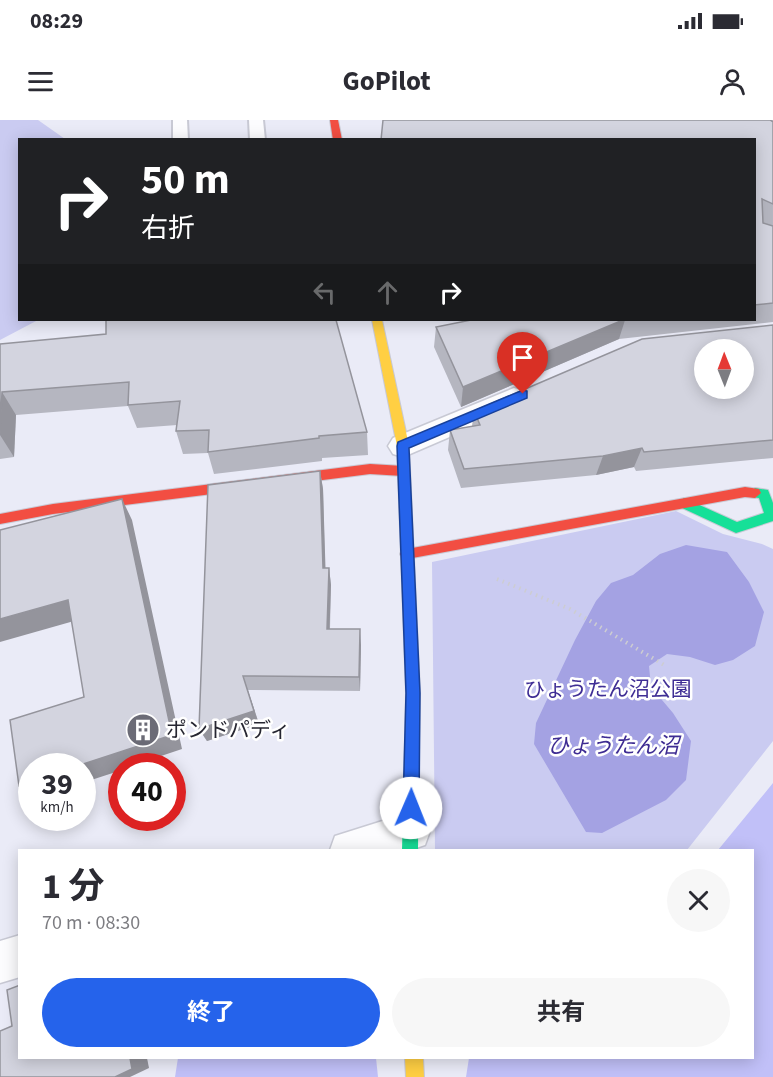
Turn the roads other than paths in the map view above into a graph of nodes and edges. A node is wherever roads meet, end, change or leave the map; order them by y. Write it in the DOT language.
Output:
graph roads {
  1 [pos="180,120"];
  2 [pos="256,120"];
  3 [pos="334,120"];
  4 [pos="181,138"];
  5 [pos="258,138"];
  6 [pos="338,138"];
  7 [pos="377,321"];
  8 [pos="534,390"];
  9 [pos="403,458"];
  10 [pos="684,503"];
  11 [pos="0,519"];
  12 [pos="407,554"];
  13 [pos="411,841"];
  14 [pos="356,849"];
  15 [pos="18,957"];
  16 [pos="0,962"];
  17 [pos="414,1059"];
  18 [pos="415,1077"];
  1 -- 4 [label="lane"];
  2 -- 5 [label="lane"];
  3 -- 6 [label="street"];
  7 -- 9 [label="street"];
  8 -- 9 [label="street"];
  9 -- 11 [label="street"];
  9 -- 12 [label="street"];
  10 -- 10 [label="street"];
  10 -- 12 [label="street"];
  12 -- 13 [label="street"];
  13 -- 14 [label="street"];
  15 -- 16 [label="street"];
  17 -- 18 [label="street"];
}
